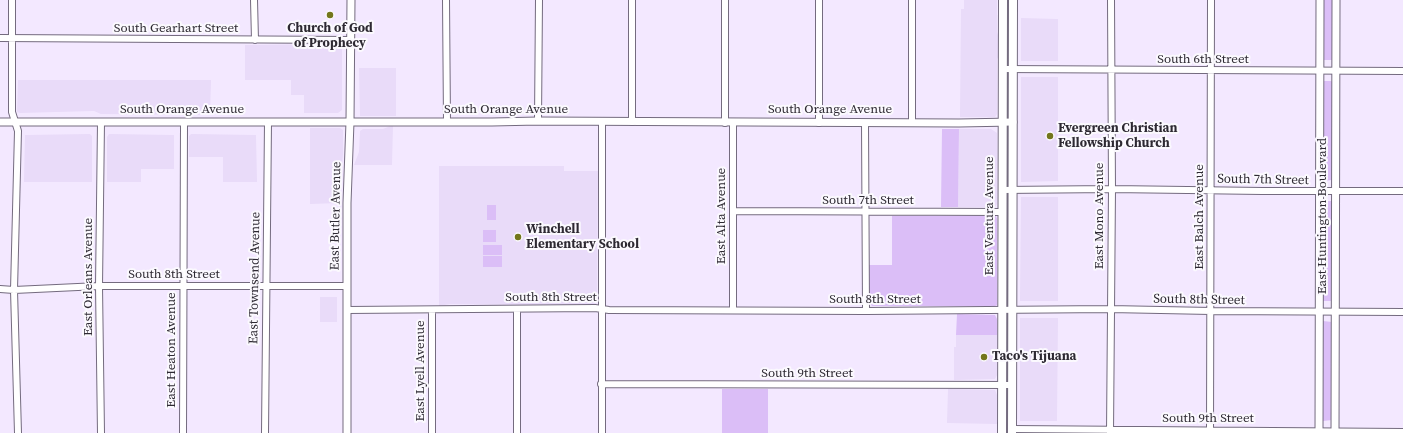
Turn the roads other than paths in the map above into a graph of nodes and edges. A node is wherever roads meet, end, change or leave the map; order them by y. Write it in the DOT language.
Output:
graph roads {
  1 [pos="12,0"];
  2 [pos="254,0"];
  3 [pos="351,0"];
  4 [pos="446,0"];
  5 [pos="539,0"];
  6 [pos="632,0"];
  7 [pos="725,0"];
  8 [pos="819,0"];
  9 [pos="912,0"];
  10 [pos="1003,0"];
  11 [pos="1013,0"];
  12 [pos="1111,0"];
  13 [pos="1211,0"];
  14 [pos="1320,0"];
  15 [pos="1336,0"];
  16 [pos="0,38"];
  17 [pos="13,38"];
  18 [pos="255,40"];
  19 [pos="351,40"];
  20 [pos="1002,69"];
  21 [pos="1013,69"];
  22 [pos="1111,69"];
  23 [pos="1211,70"];
  24 [pos="1319,71"];
  25 [pos="1336,71"];
  26 [pos="1403,71"];
  27 [pos="538,121"];
  28 [pos="602,121"];
  29 [pos="0,122"];
  30 [pos="15,122"];
  31 [pos="101,122"];
  32 [pos="268,122"];
  33 [pos="350,122"];
  34 [pos="447,122"];
  35 [pos="632,122"];
  36 [pos="912,122"];
  37 [pos="1013,122"];
  38 [pos="184,123"];
  39 [pos="729,123"];
  40 [pos="819,123"];
  41 [pos="865,123"];
  42 [pos="1003,123"];
  43 [pos="1112,189"];
  44 [pos="1002,190"];
  45 [pos="1013,190"];
  46 [pos="1210,190"];
  47 [pos="1319,191"];
  48 [pos="1336,191"];
  49 [pos="1403,191"];
  50 [pos="733,211"];
  51 [pos="865,212"];
  52 [pos="1003,212"];
  53 [pos="99,286"];
  54 [pos="183,286"];
  55 [pos="348,286"];
  56 [pos="266,287"];
  57 [pos="0,289"];
  58 [pos="14,290"];
  59 [pos="517,309"];
  60 [pos="602,309"];
  61 [pos="1110,309"];
  62 [pos="347,310"];
  63 [pos="432,310"];
  64 [pos="732,310"];
  65 [pos="1002,310"];
  66 [pos="1012,310"];
  67 [pos="866,311"];
  68 [pos="1211,311"];
  69 [pos="1319,311"];
  70 [pos="1335,311"];
  71 [pos="1403,312"];
  72 [pos="601,384"];
  73 [pos="1002,384"];
  74 [pos="1012,385"];
  75 [pos="1012,431"];
  76 [pos="1110,431"];
  77 [pos="1210,432"];
  78 [pos="1319,432"];
  79 [pos="1335,432"];
  80 [pos="1403,432"];
  81 [pos="18,433"];
  82 [pos="101,433"];
  83 [pos="183,433"];
  84 [pos="265,433"];
  85 [pos="347,433"];
  86 [pos="432,433"];
  87 [pos="517,433"];
  88 [pos="602,433"];
  89 [pos="1002,433"];
  1 -- 17 [label="street"];
  2 -- 18 [label="street"];
  3 -- 19 [label="street, East Butler Avenue"];
  4 -- 34 [label="street"];
  5 -- 27 [label="street"];
  6 -- 35 [label="street"];
  7 -- 39 [label="street, East Alta Avenue"];
  8 -- 40 [label="street"];
  9 -- 36 [label="street"];
  10 -- 20 [label="main road, East Ventura Avenue"];
  11 -- 21 [label="main road, East Ventura Avenue"];
  12 -- 22 [label="street, East Mono Avenue"];
  13 -- 23 [label="street, East Balch Avenue"];
  14 -- 24 [label="street, East Huntington Boulevard"];
  15 -- 25 [label="street, East Huntington Boulevard"];
  16 -- 17 [label="street, South Gearhart Street"];
  17 -- 18 [label="street, South Gearhart Street"];
  17 -- 30 [label="street"];
  18 -- 19 [label="street, South Gearhart Street"];
  19 -- 33 [label="street, East Butler Avenue"];
  20 -- 21 [label="street, South 6th Street"];
  20 -- 42 [label="main road, East Ventura Avenue"];
  21 -- 22 [label="street, South 6th Street"];
  21 -- 37 [label="main road, East Ventura Avenue"];
  22 -- 23 [label="street, South 6th Street"];
  22 -- 43 [label="street, East Mono Avenue"];
  23 -- 24 [label="street, South 6th Street"];
  23 -- 46 [label="street, East Balch Avenue"];
  24 -- 25 [label="street, South 6th Street"];
  24 -- 47 [label="street, East Huntington Boulevard"];
  25 -- 26 [label="street, South 6th Street"];
  25 -- 48 [label="street, East Huntington Boulevard"];
  27 -- 28 [label="street, South Orange Avenue"];
  27 -- 34 [label="street, South Orange Avenue"];
  28 -- 35 [label="street, South Orange Avenue"];
  28 -- 60 [label="street"];
  29 -- 30 [label="street, South Orange Avenue"];
  30 -- 31 [label="street, South Orange Avenue"];
  30 -- 58 [label="street"];
  31 -- 38 [label="street, South Orange Avenue"];
  31 -- 53 [label="street, East Orleans Avenue"];
  32 -- 33 [label="street, South Orange Avenue"];
  32 -- 38 [label="street, South Orange Avenue"];
  32 -- 56 [label="street, East Townsend Avenue"];
  33 -- 34 [label="street, South Orange Avenue"];
  33 -- 55 [label="street, East Butler Avenue"];
  35 -- 39 [label="street, South Orange Avenue"];
  36 -- 41 [label="street, South Orange Avenue"];
  36 -- 42 [label="street, South Orange Avenue"];
  37 -- 42 [label="street, South Orange Avenue"];
  37 -- 45 [label="main road, East Ventura Avenue"];
  38 -- 54 [label="street, East Heaton Avenue"];
  39 -- 40 [label="street, South Orange Avenue"];
  39 -- 50 [label="street, East Alta Avenue"];
  40 -- 41 [label="street, South Orange Avenue"];
  41 -- 51 [label="street"];
  42 -- 44 [label="main road, East Ventura Avenue"];
  43 -- 45 [label="street, South 7th Street"];
  43 -- 46 [label="street, South 7th Street"];
  43 -- 61 [label="street, East Mono Avenue"];
  44 -- 45 [label="street, South 7th Street"];
  44 -- 52 [label="main road, East Ventura Avenue"];
  45 -- 66 [label="main road, East Ventura Avenue"];
  46 -- 47 [label="street, South 7th Street"];
  46 -- 68 [label="street, East Balch Avenue"];
  47 -- 48 [label="street, South 7th Street"];
  47 -- 69 [label="street, East Huntington Boulevard"];
  48 -- 49 [label="street, South 7th Street"];
  48 -- 70 [label="street, East Huntington Boulevard"];
  50 -- 51 [label="street, South 7th Street"];
  50 -- 64 [label="street, East Alta Avenue"];
  51 -- 52 [label="street, South 7th Street"];
  51 -- 67 [label="street"];
  52 -- 65 [label="main road, East Ventura Avenue"];
  53 -- 54 [label="street, South 8th Street"];
  53 -- 58 [label="street, South 8th Street"];
  53 -- 82 [label="street, East Orleans Avenue"];
  54 -- 56 [label="street, South 8th Street"];
  54 -- 83 [label="street, East Heaton Avenue"];
  55 -- 56 [label="street, South 8th Street"];
  55 -- 62 [label="street, East Butler Avenue"];
  56 -- 84 [label="street, East Townsend Avenue"];
  57 -- 58 [label="street, South 8th Street"];
  58 -- 81 [label="street"];
  59 -- 60 [label="street, South 8th Street"];
  59 -- 63 [label="street, South 8th Street"];
  59 -- 87 [label="street"];
  60 -- 64 [label="street, South 8th Street"];
  60 -- 72 [label="street"];
  61 -- 66 [label="street, South 8th Street"];
  61 -- 68 [label="street, South 8th Street"];
  61 -- 76 [label="street, East Mono Avenue"];
  62 -- 63 [label="street, South 8th Street"];
  62 -- 85 [label="street, East Butler Avenue"];
  63 -- 86 [label="street, East Lyell Avenue"];
  64 -- 67 [label="street, South 8th Street"];
  65 -- 66 [label="street, South 8th Street"];
  65 -- 67 [label="street, South 8th Street"];
  65 -- 73 [label="main road, East Ventura Avenue"];
  66 -- 74 [label="main road, East Ventura Avenue"];
  68 -- 69 [label="street, South 8th Street"];
  68 -- 77 [label="street, East Balch Avenue"];
  69 -- 70 [label="street, South 8th Street"];
  69 -- 78 [label="street, East Huntington Boulevard"];
  70 -- 71 [label="street, South 8th Street"];
  70 -- 79 [label="street, East Huntington Boulevard"];
  72 -- 73 [label="street, South 9th Street"];
  72 -- 88 [label="street"];
  73 -- 74 [label="street, South 9th Street"];
  73 -- 89 [label="main road, East Ventura Avenue"];
  74 -- 75 [label="main road, East Ventura Avenue"];
  75 -- 76 [label="street, South 9th Street"];
  76 -- 77 [label="street, South 9th Street"];
  77 -- 78 [label="street, South 9th Street"];
  78 -- 79 [label="street, South 9th Street"];
  79 -- 80 [label="street, South 9th Street"];
}
